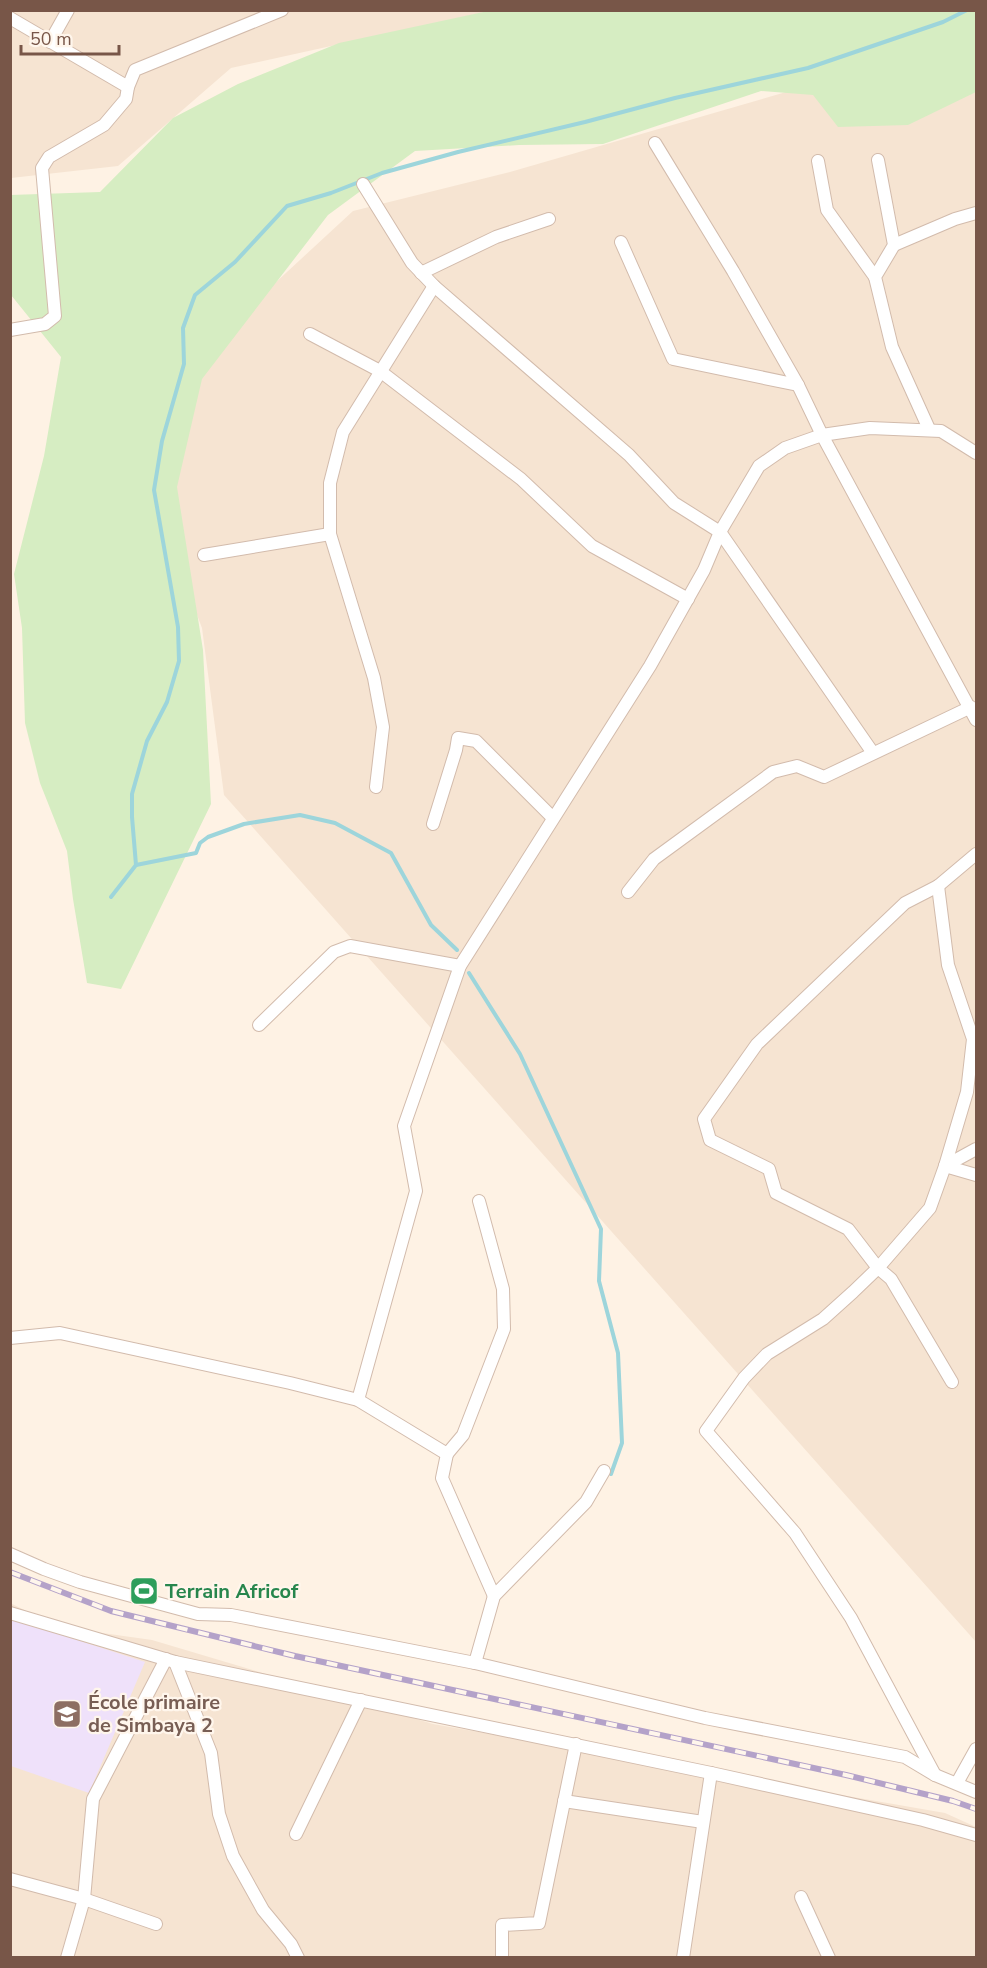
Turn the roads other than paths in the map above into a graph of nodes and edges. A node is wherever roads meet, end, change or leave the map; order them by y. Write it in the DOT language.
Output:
graph roads {
  1 [pos="68,10"];
  2 [pos="282,10"];
  3 [pos="10,18"];
  4 [pos="50,42"];
  5 [pos="128,87"];
  6 [pos="655,143"];
  7 [pos="878,160"];
  8 [pos="818,161"];
  9 [pos="363,184"];
  10 [pos="976,213"];
  11 [pos="549,219"];
  12 [pos="621,242"];
  13 [pos="894,245"];
  14 [pos="421,273"];
  15 [pos="875,277"];
  16 [pos="434,286"];
  17 [pos="10,330"];
  18 [pos="310,334"];
  19 [pos="380,371"];
  20 [pos="798,385"];
  21 [pos="929,429"];
  22 [pos="822,435"];
  23 [pos="976,453"];
  24 [pos="720,532"];
  25 [pos="330,534"];
  26 [pos="204,555"];
  27 [pos="688,599"];
  28 [pos="971,707"];
  29 [pos="976,720"];
  30 [pos="873,753"];
  31 [pos="376,787"];
  32 [pos="554,818"];
  33 [pos="433,824"];
  34 [pos="976,854"];
  35 [pos="938,886"];
  36 [pos="628,892"];
  37 [pos="460,966"];
  38 [pos="259,1025"];
  39 [pos="976,1149"];
  40 [pos="945,1166"];
  41 [pos="976,1174"];
  42 [pos="479,1201"];
  43 [pos="878,1268"];
  44 [pos="10,1338"];
  45 [pos="952,1382"];
  46 [pos="358,1401"];
  47 [pos="447,1454"];
  48 [pos="604,1471"];
  49 [pos="10,1554"];
  50 [pos="494,1596"];
  51 [pos="10,1613"];
  52 [pos="170,1660"];
  53 [pos="475,1663"];
  54 [pos="361,1700"];
  55 [pos="576,1744"];
  56 [pos="976,1749"];
  57 [pos="711,1773"];
  58 [pos="935,1775"];
  59 [pos="957,1783"];
  60 [pos="976,1792"];
  61 [pos="564,1801"];
  62 [pos="703,1822"];
  63 [pos="296,1834"];
  64 [pos="976,1835"];
  65 [pos="10,1879"];
  66 [pos="801,1897"];
  67 [pos="84,1899"];
  68 [pos="156,1924"];
  69 [pos="67,1958"];
  70 [pos="298,1958"];
  71 [pos="502,1958"];
  72 [pos="683,1958"];
  73 [pos="830,1958"];
  1 -- 4 [label="street"];
  2 -- 5 [label="street"];
  3 -- 4 [label="street"];
  4 -- 5 [label="street"];
  5 -- 17 [label="street"];
  6 -- 20 [label="street"];
  7 -- 13 [label="street"];
  8 -- 15 [label="street"];
  9 -- 14 [label="street"];
  10 -- 13 [label="street"];
  11 -- 14 [label="street"];
  12 -- 20 [label="street"];
  13 -- 15 [label="street"];
  14 -- 16 [label="street"];
  15 -- 21 [label="street"];
  16 -- 19 [label="street"];
  16 -- 24 [label="street"];
  18 -- 19 [label="street"];
  19 -- 25 [label="street"];
  19 -- 27 [label="street"];
  20 -- 22 [label="street"];
  21 -- 22 [label="street"];
  21 -- 23 [label="street"];
  22 -- 24 [label="street"];
  22 -- 28 [label="street"];
  24 -- 27 [label="street"];
  24 -- 30 [label="street"];
  25 -- 26 [label="street"];
  25 -- 31 [label="street"];
  27 -- 32 [label="street"];
  28 -- 29 [label="street"];
  28 -- 30 [label="street"];
  30 -- 36 [label="street"];
  32 -- 33 [label="street"];
  32 -- 37 [label="street"];
  34 -- 35 [label="street"];
  35 -- 40 [label="street"];
  35 -- 43 [label="street"];
  37 -- 38 [label="street"];
  37 -- 46 [label="street"];
  39 -- 40 [label="street"];
  40 -- 41 [label="street"];
  40 -- 43 [label="street"];
  42 -- 47 [label="street"];
  43 -- 45 [label="street"];
  43 -- 58 [label="street"];
  44 -- 46 [label="street"];
  46 -- 47 [label="street"];
  47 -- 50 [label="street"];
  48 -- 50 [label="street"];
  49 -- 53 [label="street"];
  50 -- 53 [label="street"];
  51 -- 52 [label="street"];
  52 -- 54 [label="street"];
  52 -- 67 [label="street"];
  52 -- 70 [label="street"];
  53 -- 58 [label="street"];
  54 -- 55 [label="street"];
  54 -- 63 [label="street"];
  55 -- 57 [label="street"];
  55 -- 61 [label="street"];
  56 -- 59 [label="street"];
  57 -- 62 [label="street"];
  57 -- 64 [label="street"];
  58 -- 59 [label="street"];
  59 -- 60 [label="street"];
  61 -- 62 [label="street"];
  61 -- 71 [label="street"];
  62 -- 72 [label="street"];
  65 -- 67 [label="street"];
  66 -- 73 [label="street"];
  67 -- 68 [label="street"];
  67 -- 69 [label="street"];
}
